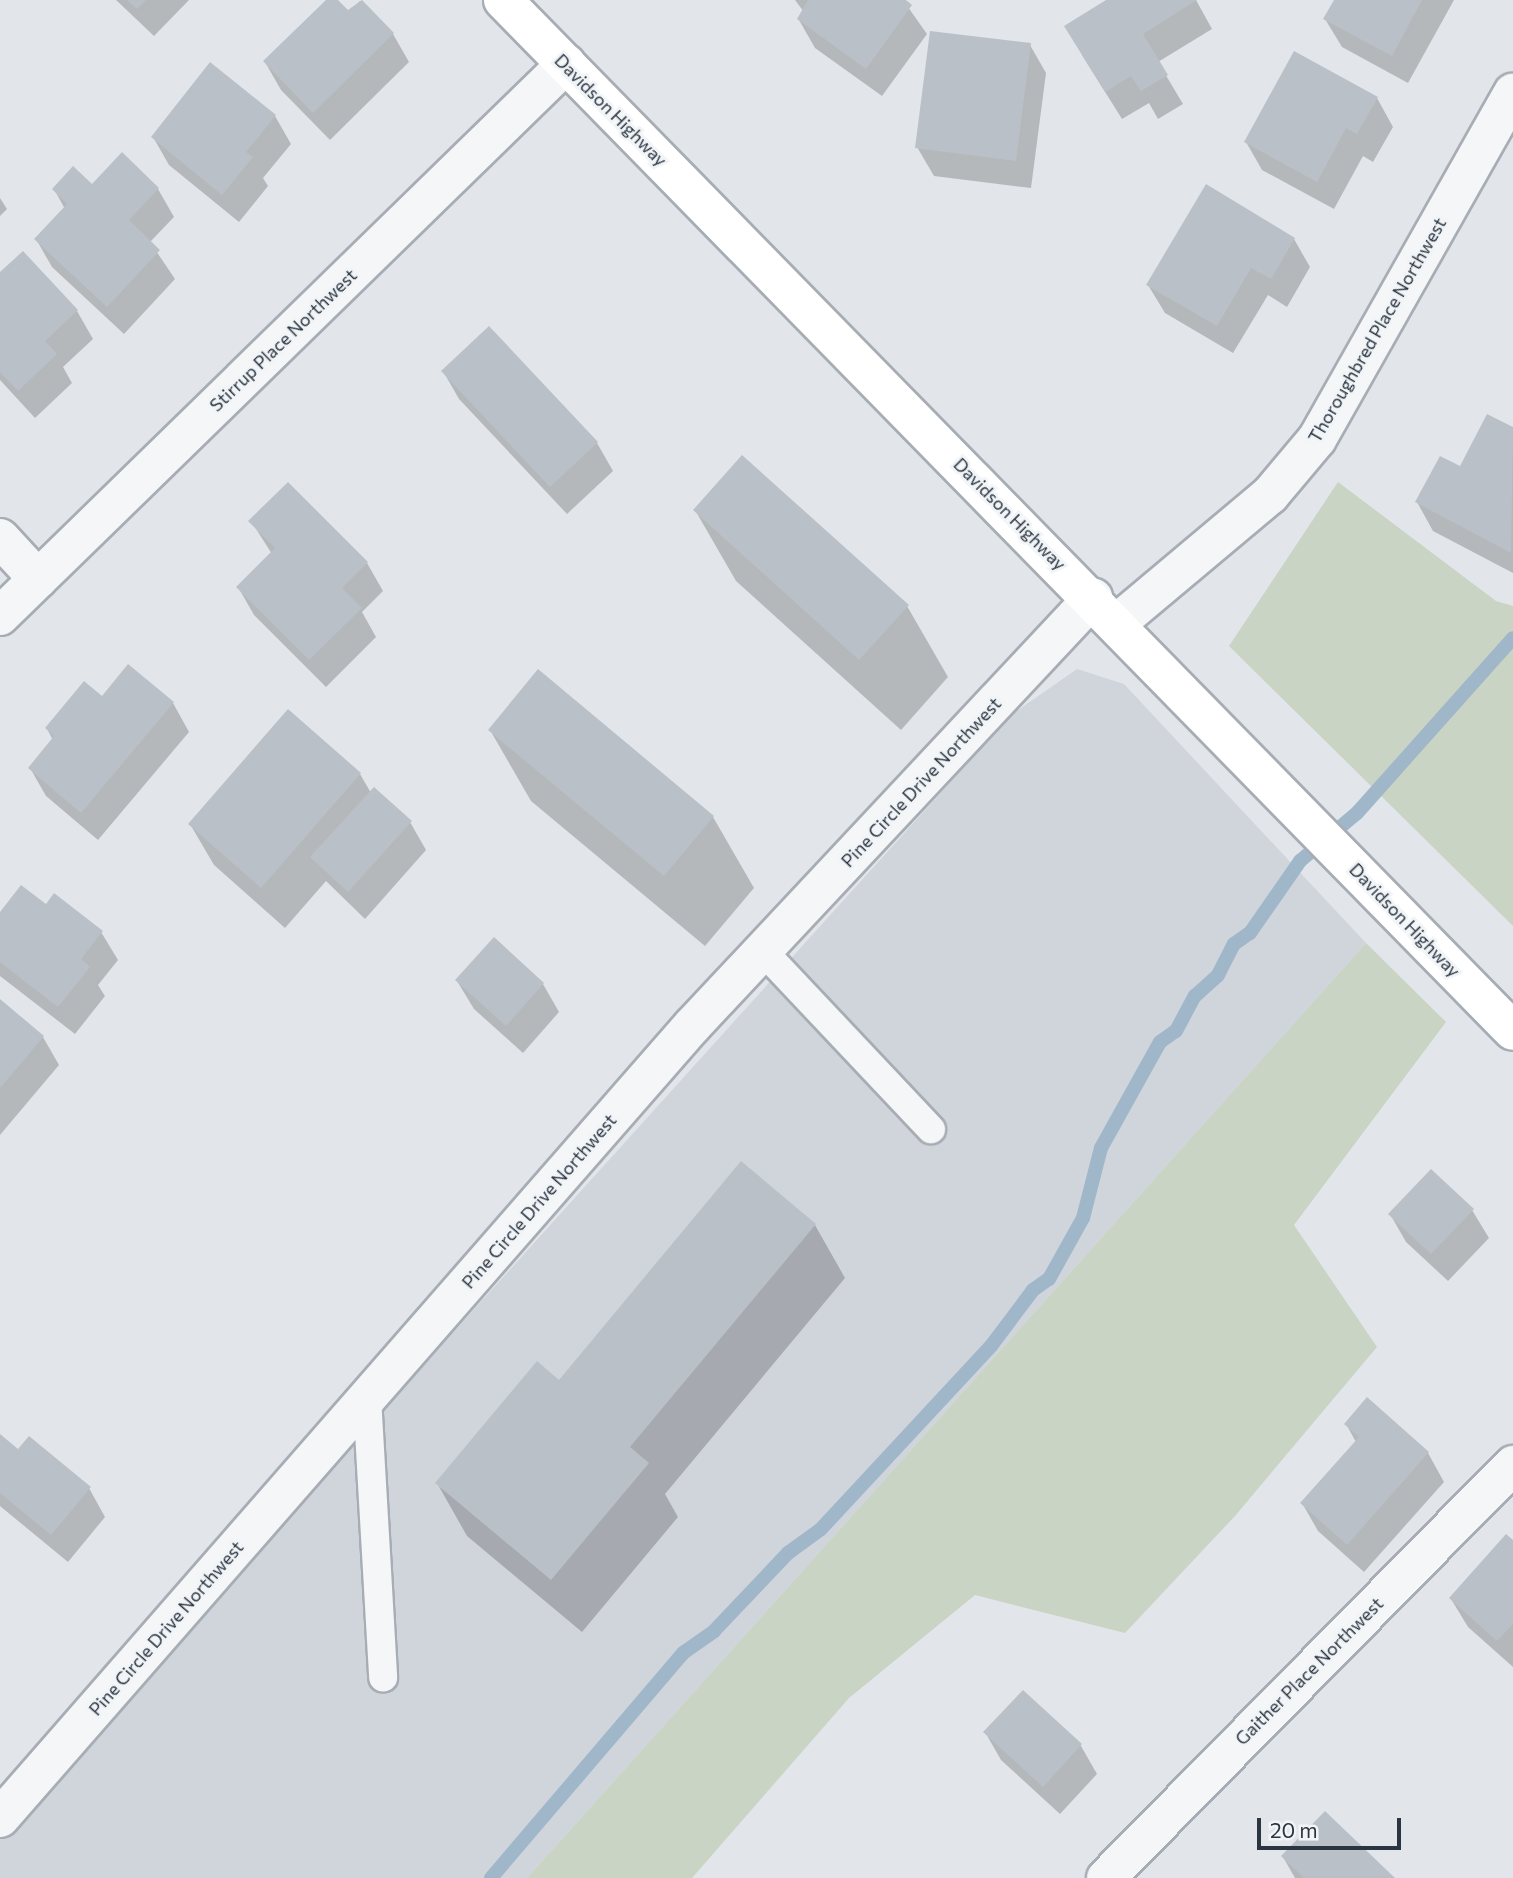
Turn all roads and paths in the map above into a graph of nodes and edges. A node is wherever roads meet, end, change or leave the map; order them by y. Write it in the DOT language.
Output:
graph roads {
  1 [pos="503,0"];
  2 [pos="566,64"];
  3 [pos="1513,93"];
  4 [pos="0,538"];
  5 [pos="38,579"];
  6 [pos="1104,611"];
  7 [pos="0,616"];
  8 [pos="763,951"];
  9 [pos="1513,1031"];
  10 [pos="931,1129"];
  11 [pos="367,1397"];
  12 [pos="1513,1465"];
  13 [pos="383,1678"];
  14 [pos="0,1818"];
  15 [pos="1106,1878"];
  1 -- 2 [label="main road, Davidson Highway"];
  2 -- 5 [label="street, Stirrup Place Northwest"];
  2 -- 6 [label="main road, Davidson Highway"];
  3 -- 6 [label="street, Thoroughbred Place Northwest"];
  4 -- 5 [label="street"];
  5 -- 7 [label="street, Stirrup Place Northwest"];
  6 -- 8 [label="street, Pine Circle Drive Northwest"];
  6 -- 9 [label="main road, Davidson Highway"];
  8 -- 10 [label="lane"];
  8 -- 11 [label="street, Pine Circle Drive Northwest"];
  11 -- 13 [label="lane"];
  11 -- 14 [label="street, Pine Circle Drive Northwest"];
  12 -- 15 [label="street, Gaither Place Northwest"];
}
